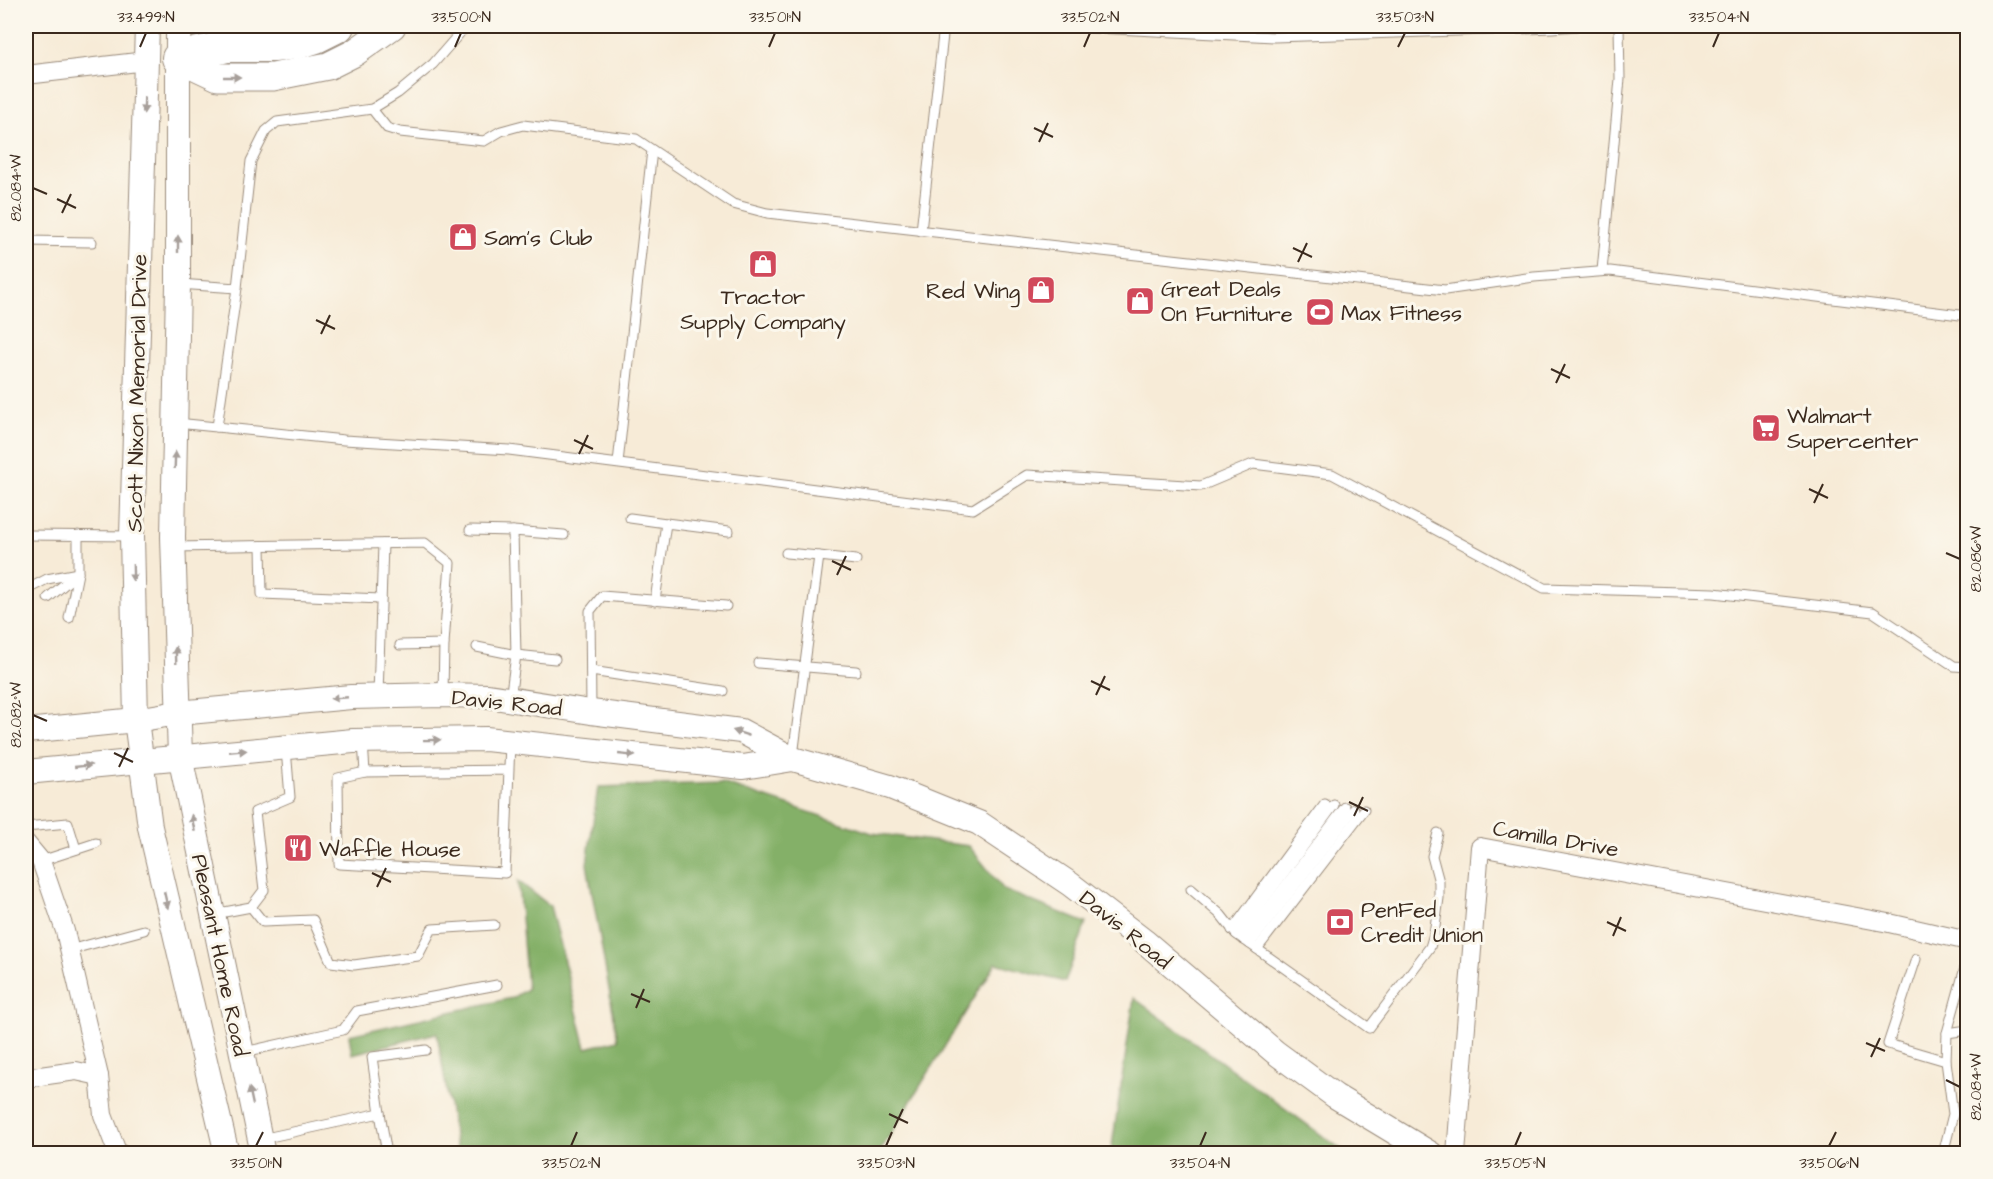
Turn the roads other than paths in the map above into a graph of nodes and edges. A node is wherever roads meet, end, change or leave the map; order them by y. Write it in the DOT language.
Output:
graph roads {
  1 [pos="147,26"];
  2 [pos="178,26"];
  3 [pos="338,26"];
  4 [pos="392,26"];
  5 [pos="465,26"];
  6 [pos="944,26"];
  7 [pos="1055,26"];
  8 [pos="1264,26"];
  9 [pos="1577,26"];
  10 [pos="1619,26"];
  11 [pos="1264,37"];
  12 [pos="178,57"];
  13 [pos="146,61"];
  14 [pos="26,75"];
  15 [pos="372,109"];
  16 [pos="652,150"];
  17 [pos="921,231"];
  18 [pos="26,241"];
  19 [pos="92,242"];
  20 [pos="1602,271"];
  21 [pos="178,284"];
  22 [pos="237,288"];
  23 [pos="1968,316"];
  24 [pos="176,423"];
  25 [pos="217,427"];
  26 [pos="618,463"];
  27 [pos="630,518"];
  28 [pos="666,523"];
  29 [pos="470,530"];
  30 [pos="513,531"];
  31 [pos="729,531"];
  32 [pos="26,535"];
  33 [pos="78,535"];
  34 [pos="564,535"];
  35 [pos="132,536"];
  36 [pos="383,544"];
  37 [pos="261,546"];
  38 [pos="173,547"];
  39 [pos="786,553"];
  40 [pos="819,556"];
  41 [pos="856,560"];
  42 [pos="78,573"];
  43 [pos="26,590"];
  44 [pos="48,598"];
  45 [pos="381,599"];
  46 [pos="655,601"];
  47 [pos="726,606"];
  48 [pos="69,618"];
  49 [pos="444,644"];
  50 [pos="400,645"];
  51 [pos="477,647"];
  52 [pos="516,655"];
  53 [pos="555,659"];
  54 [pos="758,663"];
  55 [pos="805,666"];
  56 [pos="1968,667"];
  57 [pos="591,671"];
  58 [pos="856,671"];
  59 [pos="723,691"];
  60 [pos="443,695"];
  61 [pos="378,697"];
  62 [pos="510,699"];
  63 [pos="591,712"];
  64 [pos="178,713"];
  65 [pos="136,720"];
  66 [pos="26,730"];
  67 [pos="363,741"];
  68 [pos="510,742"];
  69 [pos="286,747"];
  70 [pos="180,756"];
  71 [pos="793,759"];
  72 [pos="141,760"];
  73 [pos="509,770"];
  74 [pos="26,772"];
  75 [pos="365,772"];
  76 [pos="1330,805"];
  77 [pos="26,829"];
  78 [pos="1438,834"];
  79 [pos="26,843"];
  80 [pos="96,843"];
  81 [pos="76,849"];
  82 [pos="41,861"];
  83 [pos="1191,889"];
  84 [pos="251,907"];
  85 [pos="211,915"];
  86 [pos="494,925"];
  87 [pos="144,930"];
  88 [pos="1244,940"];
  89 [pos="1968,941"];
  90 [pos="69,950"];
  91 [pos="1968,957"];
  92 [pos="1916,959"];
  93 [pos="497,985"];
  94 [pos="1968,1030"];
  95 [pos="1947,1033"];
  96 [pos="426,1050"];
  97 [pos="242,1052"];
  98 [pos="1946,1061"];
  99 [pos="99,1076"];
  100 [pos="26,1078"];
  101 [pos="381,1113"];
  102 [pos="262,1146"];
  103 [pos="120,1154"];
  104 [pos="227,1154"];
  105 [pos="387,1154"];
  106 [pos="1431,1154"];
  107 [pos="1456,1154"];
  108 [pos="1943,1154"];
  1 -- 13 [label="main road, Scott Nixon Memorial Drive"];
  2 -- 12 [label="main road, Scott Nixon Memorial Drive"];
  3 -- 12 [label="highway"];
  12 -- 4 [label="main road, one-way"];
  5 -- 15 [label="lane"];
  6 -- 17 [label="lane"];
  7 -- 11 [label="lane"];
  8 -- 11 [label="lane"];
  9 -- 11 [label="lane"];
  10 -- 20 [label="lane"];
  12 -- 13 [label="main road"];
  21 -- 12 [label="main road, Scott Nixon Memorial Drive, one-way"];
  13 -- 14 [label="street"];
  13 -- 35 [label="main road, Scott Nixon Memorial Drive, one-way"];
  15 -- 16 [label="lane"];
  15 -- 22 [label="lane"];
  16 -- 17 [label="lane"];
  16 -- 26 [label="lane"];
  17 -- 20 [label="lane"];
  18 -- 19 [label="lane"];
  20 -- 23 [label="lane"];
  21 -- 22 [label="lane"];
  21 -- 24 [label="main road, Scott Nixon Memorial Drive"];
  22 -- 25 [label="lane"];
  24 -- 25 [label="lane"];
  38 -- 24 [label="main road, Scott Nixon Memorial Drive, one-way"];
  25 -- 26 [label="lane"];
  26 -- 56 [label="lane"];
  27 -- 28 [label="lane"];
  28 -- 31 [label="lane"];
  28 -- 46 [label="lane"];
  29 -- 30 [label="lane"];
  30 -- 34 [label="lane"];
  30 -- 52 [label="lane"];
  32 -- 33 [label="lane"];
  33 -- 35 [label="lane"];
  33 -- 42 [label="lane"];
  35 -- 65 [label="main road, Scott Nixon Memorial Drive, one-way"];
  36 -- 37 [label="lane"];
  36 -- 45 [label="lane"];
  36 -- 49 [label="lane"];
  37 -- 38 [label="lane"];
  37 -- 45 [label="lane"];
  64 -- 38 [label="main road, Scott Nixon Memorial Drive, one-way"];
  39 -- 40 [label="lane"];
  40 -- 41 [label="lane"];
  40 -- 55 [label="lane"];
  42 -- 43 [label="lane"];
  42 -- 44 [label="lane"];
  42 -- 48 [label="lane"];
  45 -- 61 [label="lane"];
  46 -- 47 [label="lane"];
  46 -- 57 [label="lane"];
  49 -- 50 [label="lane"];
  49 -- 60 [label="lane"];
  51 -- 52 [label="lane"];
  52 -- 53 [label="lane"];
  52 -- 62 [label="lane"];
  54 -- 55 [label="lane"];
  55 -- 58 [label="lane"];
  55 -- 71 [label="lane"];
  57 -- 59 [label="lane"];
  57 -- 63 [label="lane"];
  60 -- 61 [label="main road, Davis Road"];
  60 -- 62 [label="main road, Davis Road"];
  61 -- 64 [label="main road, Davis Road, one-way"];
  62 -- 63 [label="main road, Davis Road"];
  71 -- 63 [label="main road, Davis Road, one-way"];
  64 -- 65 [label="main road, Davis Road"];
  64 -- 70 [label="main road, Scott Nixon Memorial Drive"];
  65 -- 66 [label="main road, Davis Road"];
  65 -- 72 [label="main road, Scott Nixon Memorial Drive"];
  67 -- 68 [label="main road, Davis Road, one-way"];
  67 -- 69 [label="main road, Davis Road"];
  67 -- 75 [label="lane"];
  68 -- 71 [label="main road, Davis Road, one-way"];
  68 -- 73 [label="lane"];
  70 -- 69 [label="main road, Davis Road, one-way"];
  69 -- 84 [label="lane"];
  70 -- 72 [label="main road, Davis Road"];
  85 -- 70 [label="main road, Pleasant Home Road, one-way"];
  71 -- 106 [label="main road, Davis Road"];
  74 -- 72 [label="main road, Davis Road, one-way"];
  72 -- 104 [label="main road, Pleasant Home Road, one-way"];
  73 -- 75 [label="lane"];
  73 -- 75 [label="lane"];
  76 -- 88 [label="lane"];
  77 -- 81 [label="lane"];
  78 -- 88 [label="lane"];
  79 -- 82 [label="street"];
  80 -- 81 [label="lane"];
  81 -- 82 [label="lane"];
  82 -- 90 [label="street"];
  83 -- 88 [label="lane"];
  84 -- 85 [label="lane"];
  84 -- 86 [label="lane"];
  85 -- 97 [label="main road, Pleasant Home Road"];
  87 -- 90 [label="lane"];
  88 -- 88 [label="lane"];
  89 -- 107 [label="street, Camilla Drive"];
  90 -- 99 [label="street"];
  91 -- 95 [label="lane"];
  92 -- 98 [label="lane"];
  93 -- 97 [label="lane"];
  94 -- 95 [label="lane"];
  95 -- 98 [label="lane"];
  96 -- 101 [label="lane"];
  102 -- 97 [label="main road, Pleasant Home Road, one-way"];
  98 -- 108 [label="lane"];
  99 -- 100 [label="street"];
  99 -- 103 [label="street"];
  101 -- 102 [label="lane"];
  101 -- 105 [label="lane"];
}
